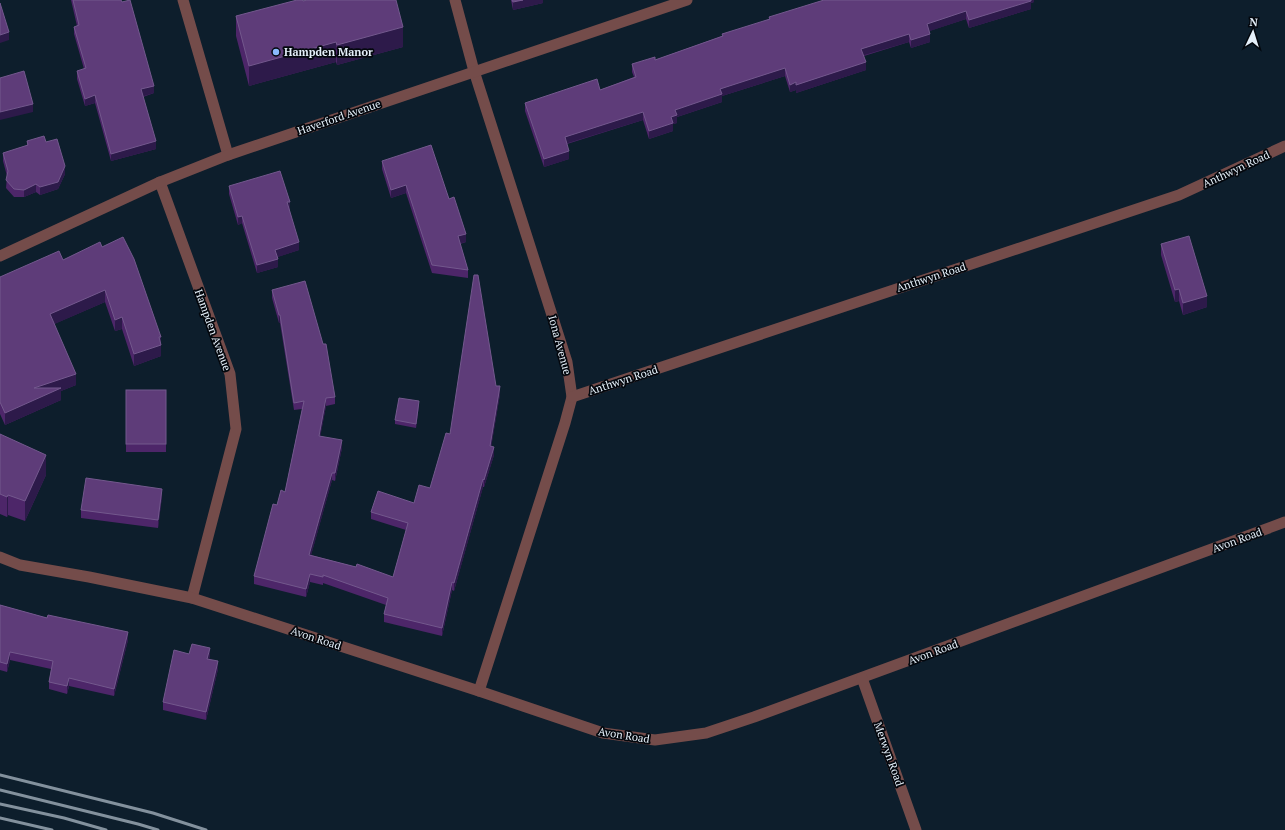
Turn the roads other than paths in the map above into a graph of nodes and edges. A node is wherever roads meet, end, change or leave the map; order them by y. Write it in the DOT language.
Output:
graph roads {
  1 [pos="183,0"];
  2 [pos="455,0"];
  3 [pos="687,0"];
  4 [pos="474,71"];
  5 [pos="1285,146"];
  6 [pos="228,154"];
  7 [pos="160,182"];
  8 [pos="0,256"];
  9 [pos="572,397"];
  10 [pos="1285,522"];
  11 [pos="0,557"];
  12 [pos="192,598"];
  13 [pos="862,678"];
  14 [pos="479,691"];
  15 [pos="916,830"];
  1 -- 6 [label="street"];
  2 -- 4 [label="street, Iona Avenue"];
  3 -- 4 [label="street, Haverford Avenue"];
  4 -- 6 [label="street, Haverford Avenue"];
  4 -- 9 [label="street, Iona Avenue"];
  5 -- 9 [label="street, Anthwyn Road"];
  6 -- 7 [label="street, Haverford Avenue"];
  7 -- 8 [label="street, Haverford Avenue"];
  7 -- 12 [label="street, Hampden Avenue"];
  9 -- 14 [label="street, Iona Avenue"];
  10 -- 13 [label="street, Avon Road"];
  11 -- 12 [label="street, Avon Road"];
  12 -- 14 [label="street, Avon Road"];
  13 -- 14 [label="street, Avon Road"];
  13 -- 15 [label="street, Merwyn Road"];
}
